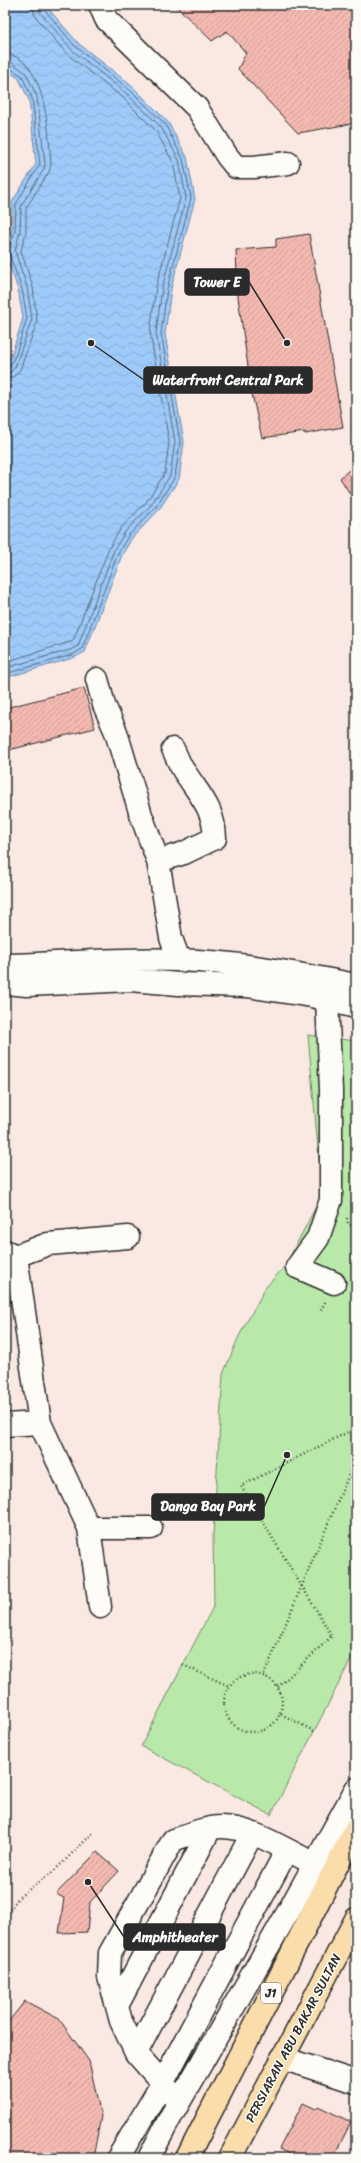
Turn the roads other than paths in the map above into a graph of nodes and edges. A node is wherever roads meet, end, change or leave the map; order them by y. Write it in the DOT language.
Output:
graph roads {
  1 [pos="100,5"];
  2 [pos="288,163"];
  3 [pos="97,678"];
  4 [pos="173,749"];
  5 [pos="158,861"];
  6 [pos="179,960"];
  7 [pos="5,965"];
  8 [pos="5,983"];
  9 [pos="356,985"];
  10 [pos="327,1000"];
  11 [pos="356,1007"];
  12 [pos="128,1237"];
  13 [pos="10,1254"];
  14 [pos="334,1283"];
  15 [pos="40,1423"];
  16 [pos="5,1425"];
  17 [pos="89,1528"];
  18 [pos="151,1528"];
  19 [pos="100,1607"];
  20 [pos="356,1789"];
  21 [pos="356,1828"];
  22 [pos="210,1829"];
  23 [pos="252,1834"];
  24 [pos="287,1850"];
  25 [pos="315,1864"];
  26 [pos="356,1919"];
  27 [pos="117,2006"];
  28 [pos="136,2053"];
  29 [pos="282,2058"];
  30 [pos="163,2082"];
  31 [pos="356,2082"];
  32 [pos="179,2102"];
  33 [pos="118,2158"];
  34 [pos="149,2158"];
  35 [pos="187,2158"];
  36 [pos="230,2158"];
  1 -- 2 [label="street"];
  3 -- 5 [label="street"];
  4 -- 5 [label="street"];
  5 -- 6 [label="street"];
  6 -- 7 [label="street"];
  6 -- 9 [label="street"];
  8 -- 10 [label="street"];
  10 -- 11 [label="street"];
  10 -- 14 [label="street"];
  12 -- 13 [label="street"];
  13 -- 15 [label="street"];
  15 -- 16 [label="street"];
  15 -- 17 [label="street"];
  17 -- 18 [label="street"];
  17 -- 19 [label="street"];
  20 -- 25 [label="street"];
  21 -- 35 [label="highway, J1"];
  22 -- 23 [label="street"];
  22 -- 27 [label="street"];
  22 -- 27 [label="street"];
  23 -- 24 [label="street"];
  23 -- 28 [label="street"];
  24 -- 25 [label="street"];
  24 -- 30 [label="street"];
  25 -- 32 [label="street"];
  26 -- 29 [label="highway, PERSIARAN ABU BAKAR SULTAN"];
  27 -- 28 [label="street"];
  28 -- 30 [label="street"];
  29 -- 31 [label="street"];
  29 -- 36 [label="highway, PERSIARAN ABU BAKAR SULTAN"];
  30 -- 32 [label="street"];
  30 -- 33 [label="street"];
  32 -- 34 [label="street"];
}
